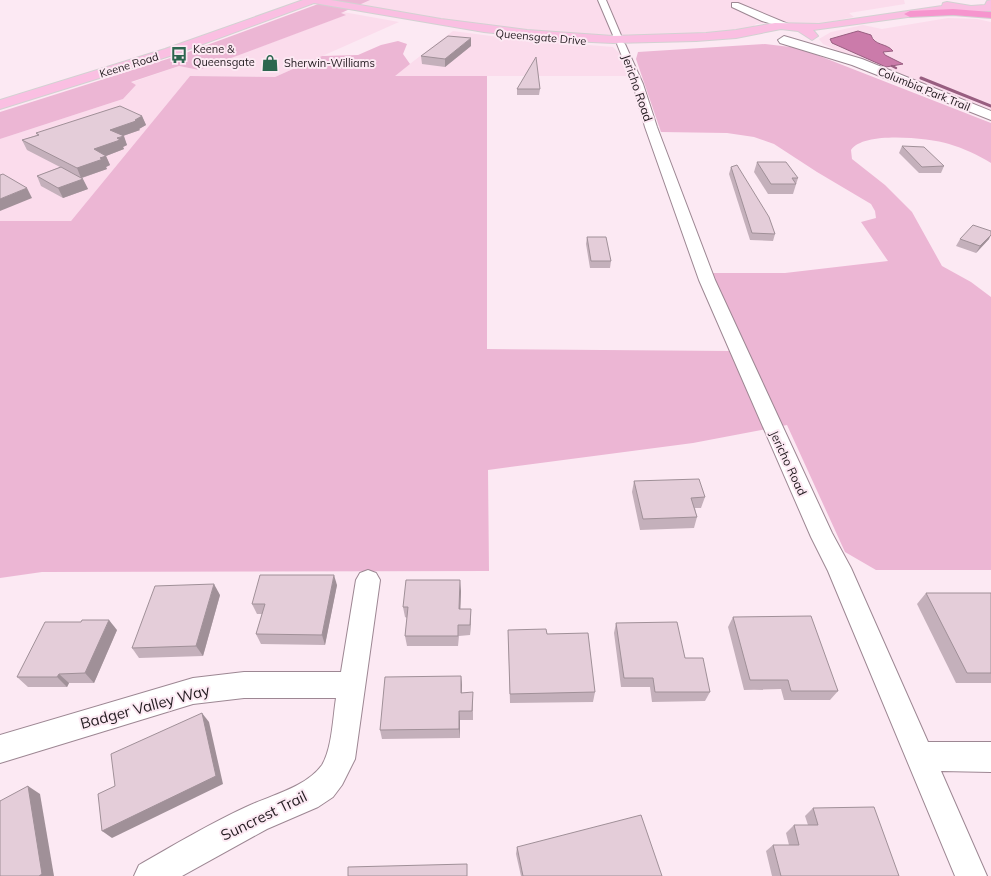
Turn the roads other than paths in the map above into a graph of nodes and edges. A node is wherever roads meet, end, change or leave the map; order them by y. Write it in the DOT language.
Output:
graph roads {
  1 [pos="602,0"];
  2 [pos="920,0"];
  3 [pos="311,1"];
  4 [pos="941,1"];
  5 [pos="731,3"];
  6 [pos="991,3"];
  7 [pos="348,9"];
  8 [pos="968,9"];
  9 [pos="910,14"];
  10 [pos="991,14"];
  11 [pos="272,16"];
  12 [pos="869,20"];
  13 [pos="793,27"];
  14 [pos="765,29"];
  15 [pos="812,36"];
  16 [pos="781,39"];
  17 [pos="620,42"];
  18 [pos="857,62"];
  19 [pos="0,105"];
  20 [pos="991,116"];
  21 [pos="368,580"];
  22 [pos="353,685"];
  23 [pos="0,749"];
  24 [pos="921,756"];
  25 [pos="991,757"];
  26 [pos="150,876"];
  27 [pos="971,876"];
  1 -- 17 [label="street, Jericho Road"];
  2 -- 9 [label="highway"];
  3 -- 7 [label="main road, Queensgate Drive"];
  3 -- 11 [label="main road, Keene Road"];
  3 -- 17 [label="main road, Queensgate Drive"];
  4 -- 8 [label="main road"];
  4 -- 9 [label="main road"];
  5 -- 13 [label="street"];
  5 -- 14 [label="street"];
  6 -- 8 [label="main road"];
  7 -- 11 [label="main road"];
  7 -- 17 [label="main road, Queensgate Drive"];
  8 -- 9 [label="main road"];
  8 -- 10 [label="highway"];
  9 -- 10 [label="highway"];
  9 -- 12 [label="main road"];
  11 -- 19 [label="main road, Keene Road"];
  12 -- 13 [label="main road"];
  12 -- 15 [label="main road"];
  13 -- 14 [label="main road"];
  13 -- 15 [label="main road"];
  14 -- 16 [label="main road"];
  14 -- 17 [label="main road"];
  15 -- 16 [label="main road, Queensgate Drive"];
  15 -- 18 [label="main road, Columbia Park Trail"];
  16 -- 17 [label="main road, Queensgate Drive"];
  16 -- 18 [label="main road, Columbia Park Trail"];
  17 -- 24 [label="street, Jericho Road"];
  18 -- 20 [label="main road, Columbia Park Trail"];
  21 -- 22 [label="street, Suncrest Trail"];
  22 -- 23 [label="street, Badger Valley Way"];
  22 -- 26 [label="street, Suncrest Trail"];
  24 -- 25 [label="street"];
  24 -- 27 [label="street, Jericho Road"];
}
